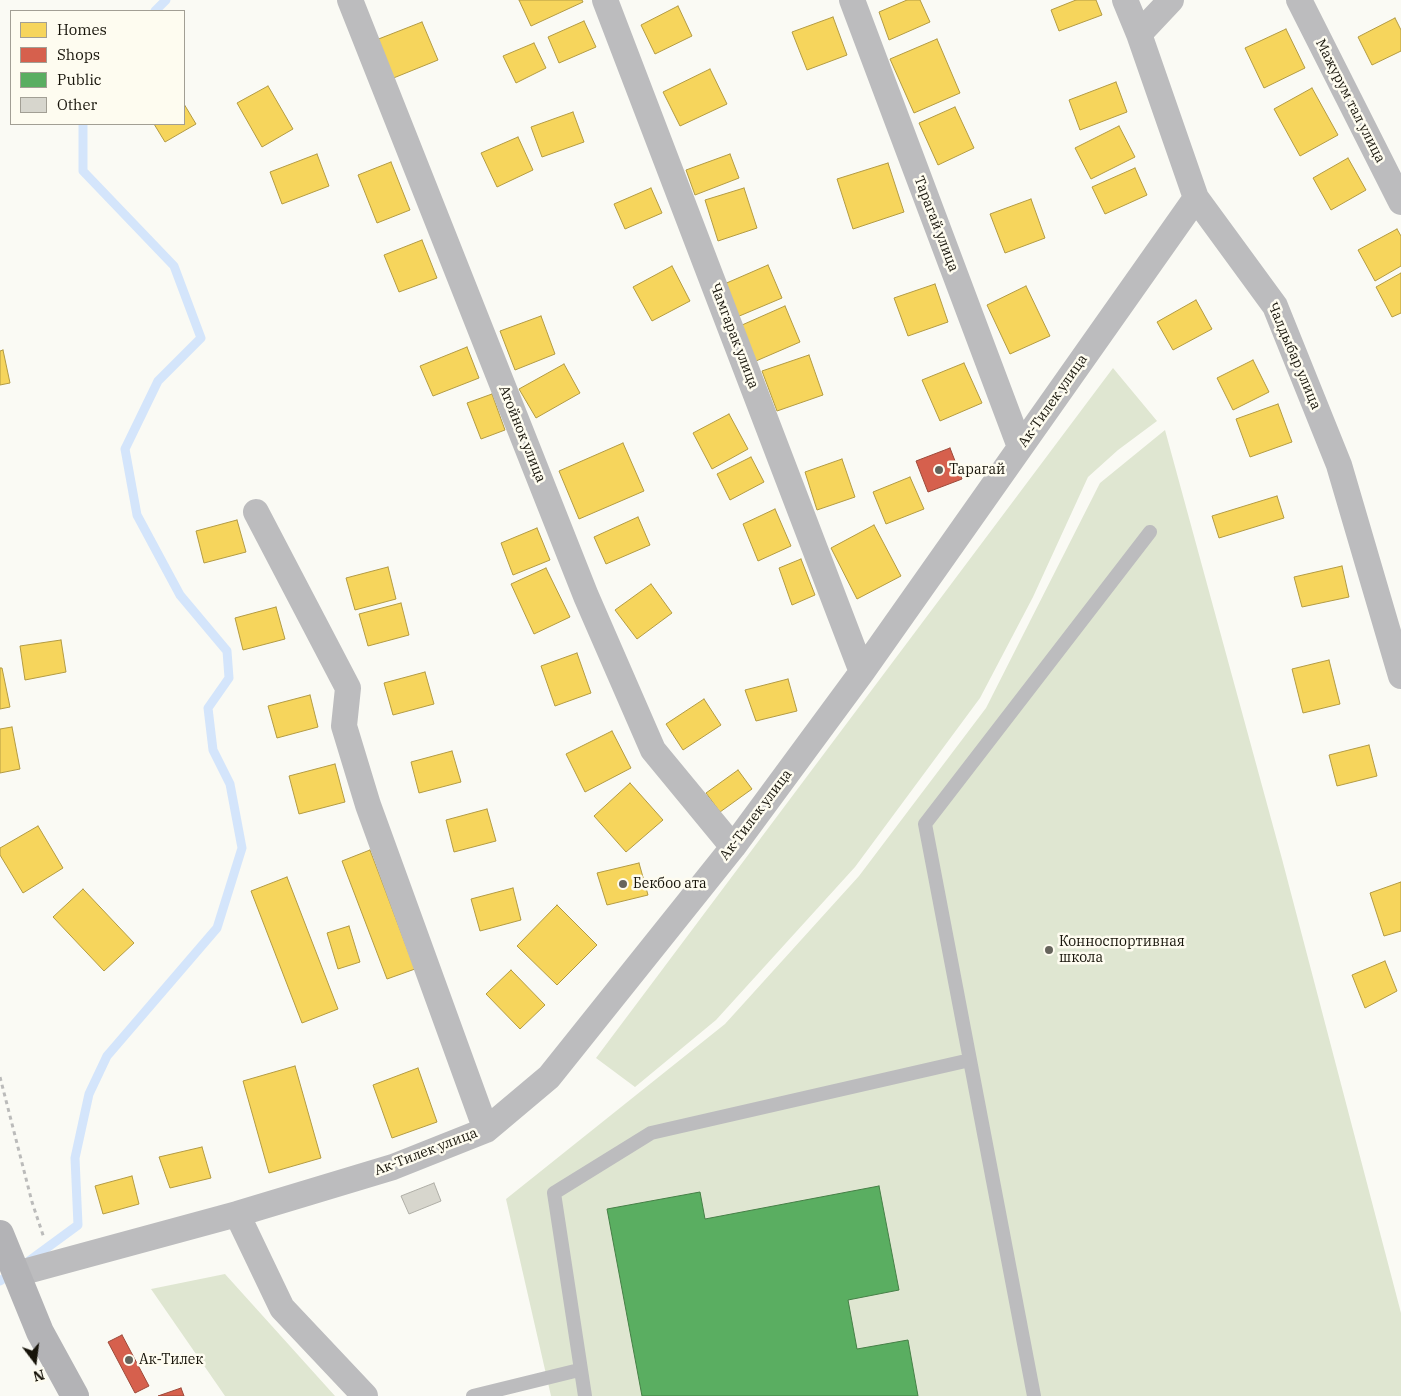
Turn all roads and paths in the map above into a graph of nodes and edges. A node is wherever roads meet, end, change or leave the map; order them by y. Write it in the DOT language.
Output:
graph roads {
  1 [pos="350,0"];
  2 [pos="605,0"];
  3 [pos="852,0"];
  4 [pos="1124,0"];
  5 [pos="1171,0"];
  6 [pos="1299,0"];
  7 [pos="1139,34"];
  8 [pos="1196,198"];
  9 [pos="1401,202"];
  10 [pos="1020,447"];
  11 [pos="256,512"];
  12 [pos="1150,532"];
  13 [pos="862,672"];
  14 [pos="1401,676"];
  15 [pos="732,847"];
  16 [pos="970,1060"];
  17 [pos="486,1130"];
  18 [pos="238,1214"];
  19 [pos="0,1234"];
  20 [pos="16,1274"];
  21 [pos="580,1370"];
  22 [pos="74,1395"];
  23 [pos="365,1396"];
  24 [pos="473,1396"];
  25 [pos="585,1396"];
  26 [pos="1034,1396"];
  1 -- 15 [label="street, Атойнок улица"];
  2 -- 13 [label="street, Чамгарак улица"];
  3 -- 10 [label="street, Тарагай улица"];
  4 -- 7 [label="street, Чалдыбар улица"];
  5 -- 7 [label="street"];
  6 -- 9 [label="street, Мажурум тал улица"];
  7 -- 8 [label="street, Чалдыбар улица"];
  8 -- 10 [label="street, Ак-Тилек улица"];
  8 -- 14 [label="street, Чалдыбар улица"];
  10 -- 13 [label="street, Ак-Тилек улица"];
  11 -- 17 [label="street"];
  12 -- 16 [label="lane"];
  13 -- 15 [label="street, Ак-Тилек улица"];
  15 -- 17 [label="street, Ак-Тилек улица"];
  16 -- 21 [label="lane"];
  16 -- 26 [label="lane"];
  17 -- 18 [label="street, Ак-Тилек улица"];
  18 -- 20 [label="street, Ак-Тилек улица"];
  18 -- 23 [label="street"];
  19 -- 20 [label="main road"];
  20 -- 22 [label="main road"];
  21 -- 24 [label="lane"];
  21 -- 25 [label="lane"];
}
